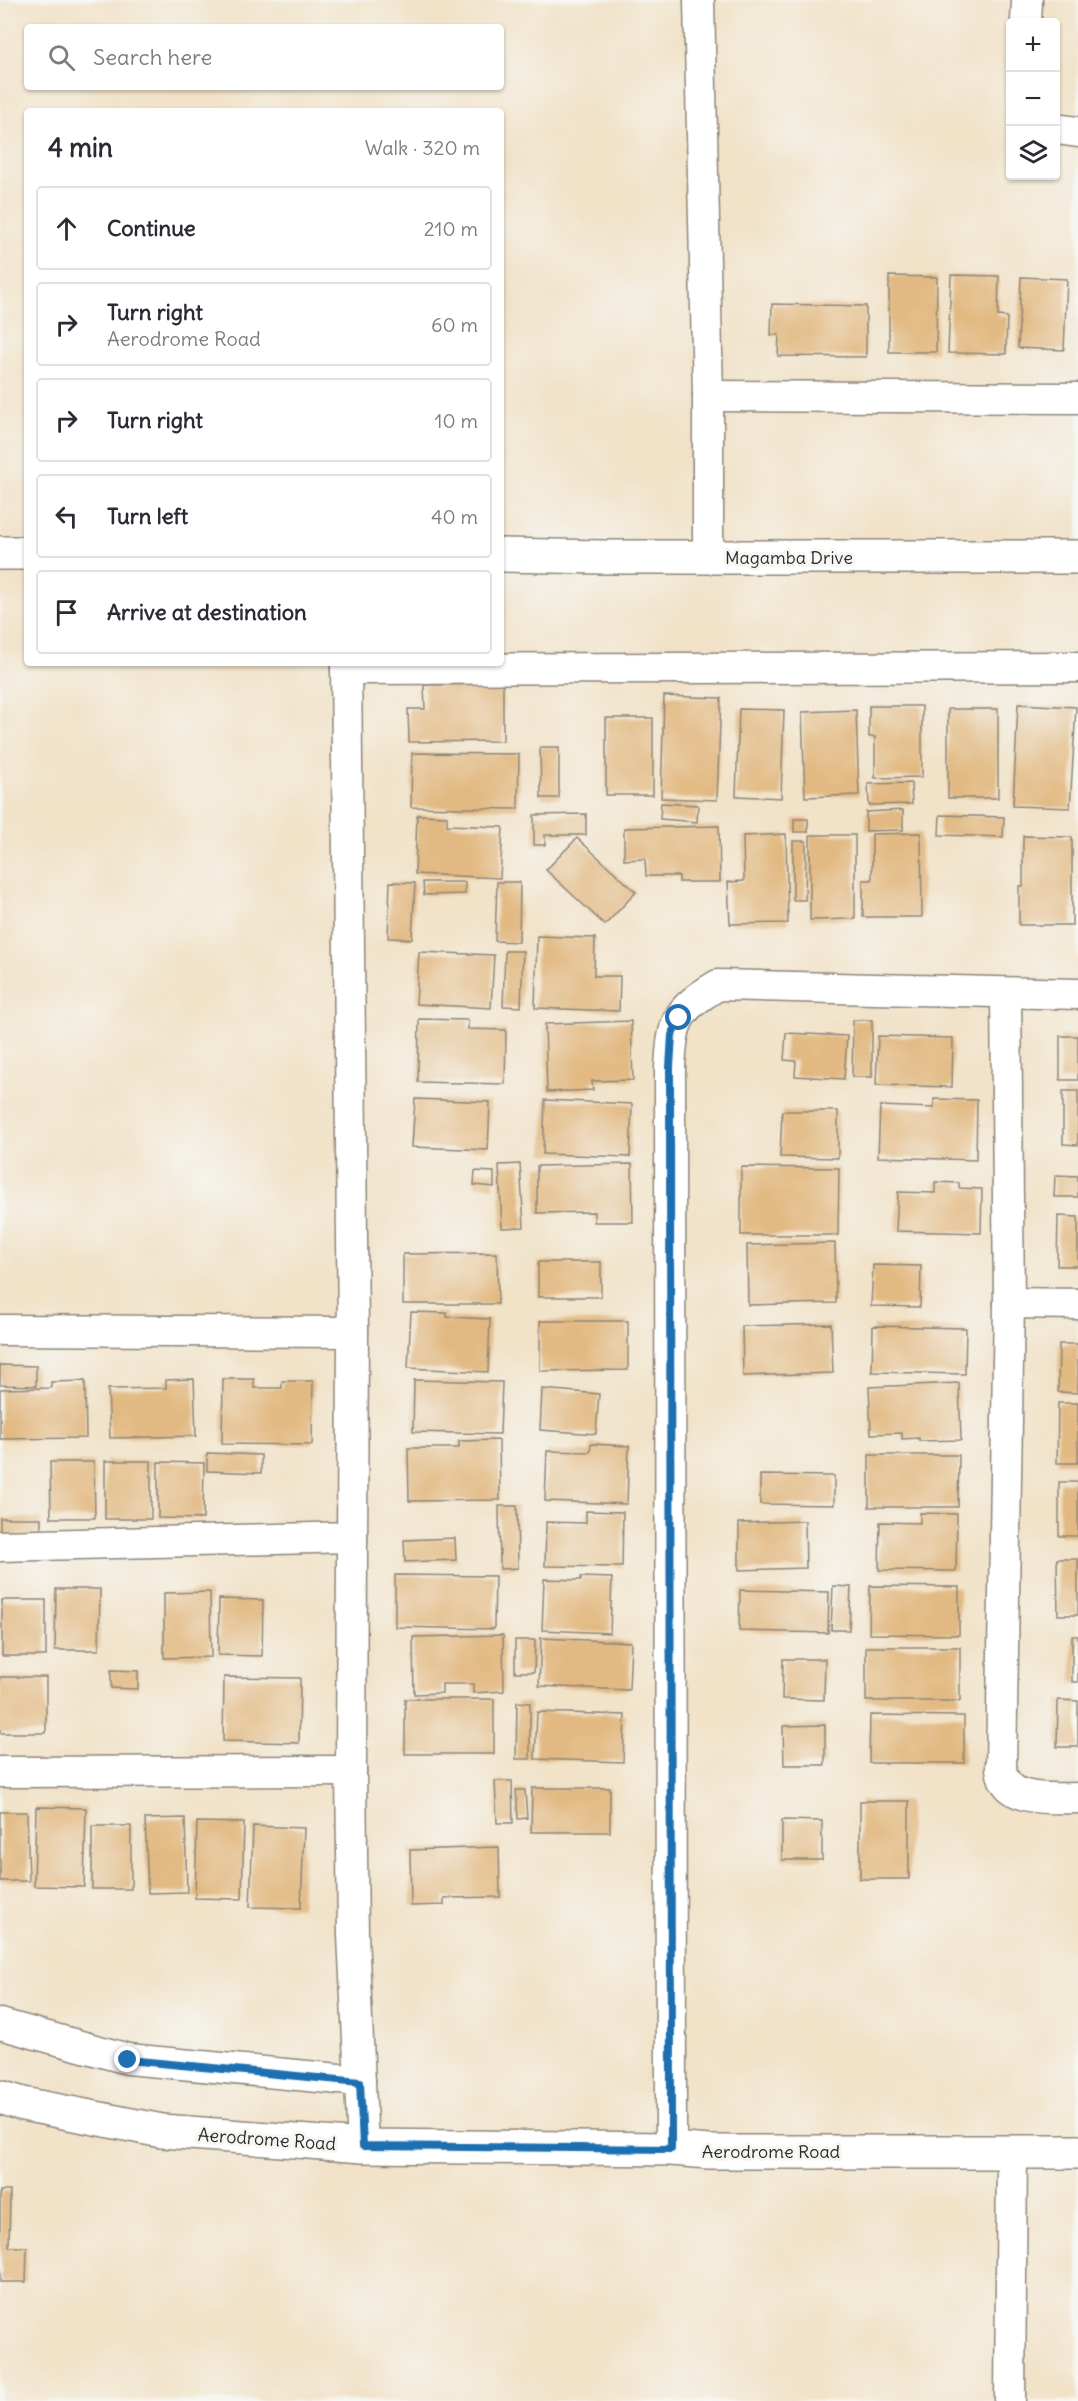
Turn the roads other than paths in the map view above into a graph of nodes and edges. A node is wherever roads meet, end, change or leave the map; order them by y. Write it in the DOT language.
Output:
graph roads {
  1 [pos="699,0"];
  2 [pos="1027,0"];
  3 [pos="1026,18"];
  4 [pos="1060,130"];
  5 [pos="1078,132"];
  6 [pos="708,396"];
  7 [pos="1078,398"];
  8 [pos="0,553"];
  9 [pos="24,553"];
  10 [pos="504,555"];
  11 [pos="708,557"];
  12 [pos="1078,557"];
  13 [pos="346,666"];
  14 [pos="1078,667"];
  15 [pos="1006,993"];
  16 [pos="1078,994"];
  17 [pos="1009,1303"];
  18 [pos="1078,1304"];
  19 [pos="0,1330"];
  20 [pos="353,1332"];
  21 [pos="352,1538"];
  22 [pos="0,1546"];
  23 [pos="351,1771"];
  24 [pos="0,1772"];
  25 [pos="1078,1798"];
  26 [pos="0,2024"];
  27 [pos="360,2082"];
  28 [pos="0,2097"];
  29 [pos="363,2146"];
  30 [pos="671,2149"];
  31 [pos="1012,2152"];
  32 [pos="1078,2152"];
  33 [pos="1010,2401"];
  1 -- 6 [label="street"];
  2 -- 3 [label="street"];
  4 -- 5 [label="street"];
  6 -- 7 [label="street"];
  6 -- 11 [label="street"];
  8 -- 9 [label="street"];
  10 -- 11 [label="street, Magamba Drive"];
  11 -- 12 [label="street, Magamba Drive"];
  13 -- 14 [label="street"];
  13 -- 20 [label="street"];
  15 -- 16 [label="street"];
  15 -- 17 [label="street"];
  15 -- 30 [label="street"];
  17 -- 18 [label="street"];
  17 -- 25 [label="street"];
  19 -- 20 [label="street"];
  20 -- 21 [label="street"];
  21 -- 22 [label="street"];
  21 -- 23 [label="street"];
  23 -- 24 [label="street"];
  23 -- 27 [label="street"];
  26 -- 27 [label="street"];
  27 -- 29 [label="street"];
  28 -- 29 [label="street, Aerodrome Road"];
  29 -- 30 [label="street, Aerodrome Road"];
  30 -- 31 [label="street, Aerodrome Road"];
  31 -- 32 [label="street, Aerodrome Road"];
  31 -- 33 [label="street"];
}
